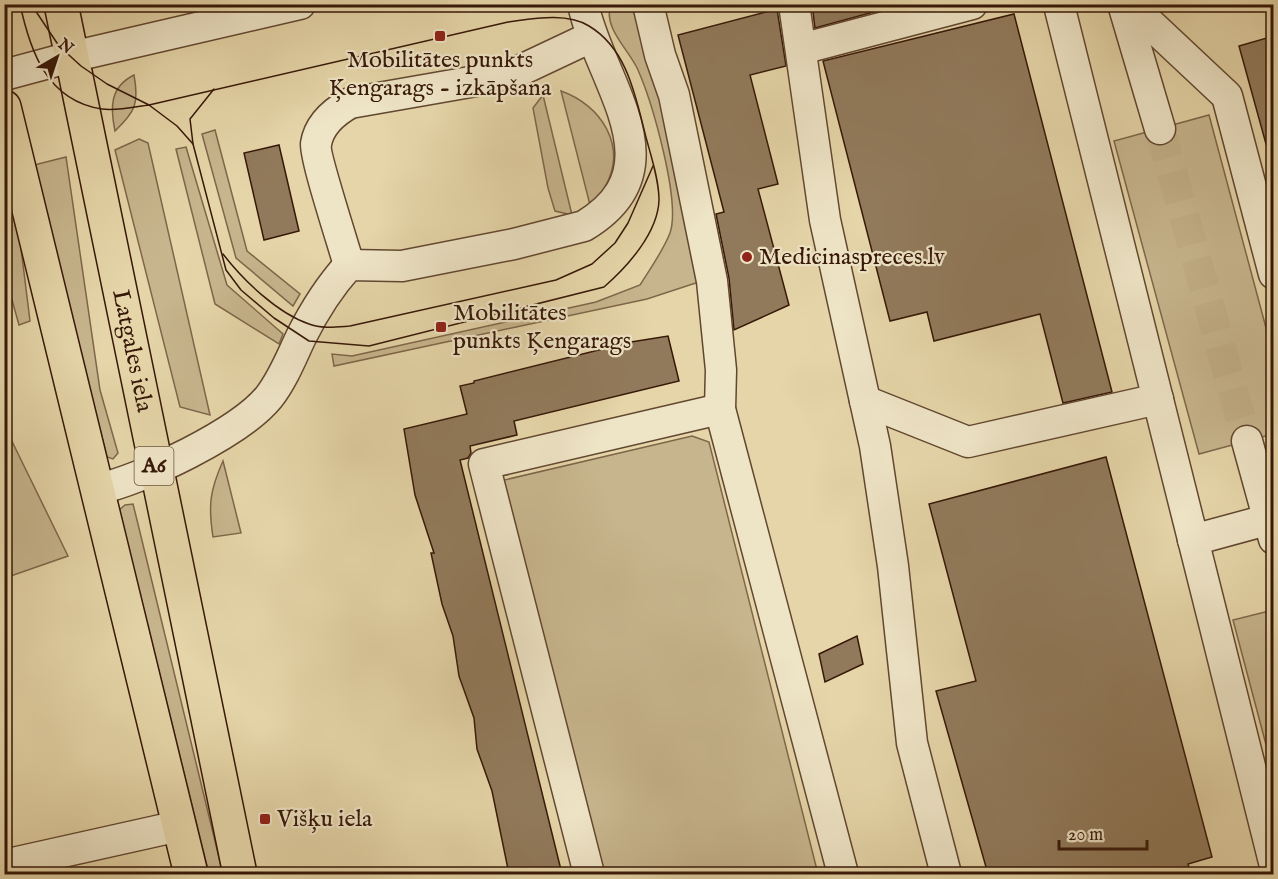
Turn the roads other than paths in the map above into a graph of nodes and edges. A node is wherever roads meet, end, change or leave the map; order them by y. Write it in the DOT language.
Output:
graph roads {
  1 [pos="61,4"];
  2 [pos="300,4"];
  3 [pos="583,4"];
  4 [pos="648,4"];
  5 [pos="794,4"];
  6 [pos="972,4"];
  7 [pos="1123,4"];
  8 [pos="1129,4"];
  9 [pos="1064,6"];
  10 [pos="189,17"];
  11 [pos="591,37"];
  12 [pos="801,49"];
  13 [pos="71,57"];
  14 [pos="4,75"];
  15 [pos="4,107"];
  16 [pos="1160,129"];
  17 [pos="349,265"];
  18 [pos="1274,274"];
  19 [pos="1158,399"];
  20 [pos="865,401"];
  21 [pos="720,409"];
  22 [pos="1247,441"];
  23 [pos="154,468"];
  24 [pos="98,489"];
  25 [pos="1272,526"];
  26 [pos="1193,540"];
  27 [pos="179,826"];
  28 [pos="1274,862"];
  29 [pos="4,865"];
  30 [pos="191,874"];
  31 [pos="240,874"];
  32 [pos="589,874"];
  33 [pos="843,874"];
  34 [pos="946,874"];
  1 -- 13 [label="highway, Latgales iela / A6"];
  2 -- 10 [label="street"];
  3 -- 11 [label="street"];
  4 -- 21 [label="street"];
  5 -- 12 [label="street"];
  6 -- 12 [label="street"];
  7 -- 16 [label="street"];
  8 -- 18 [label="street"];
  9 -- 19 [label="street"];
  10 -- 13 [label="street"];
  11 -- 17 [label="street"];
  11 -- 17 [label="street"];
  12 -- 20 [label="street"];
  13 -- 14 [label="street"];
  13 -- 23 [label="highway, Latgales iela / A6"];
  15 -- 24 [label="highway"];
  17 -- 23 [label="street"];
  19 -- 20 [label="street"];
  19 -- 26 [label="street"];
  20 -- 34 [label="street"];
  21 -- 32 [label="street"];
  21 -- 33 [label="street"];
  22 -- 25 [label="street"];
  23 -- 24 [label="street"];
  23 -- 31 [label="highway, Latgales iela / A6"];
  24 -- 27 [label="highway"];
  25 -- 26 [label="street"];
  26 -- 28 [label="street"];
  27 -- 29 [label="street"];
  27 -- 30 [label="highway"];
}
